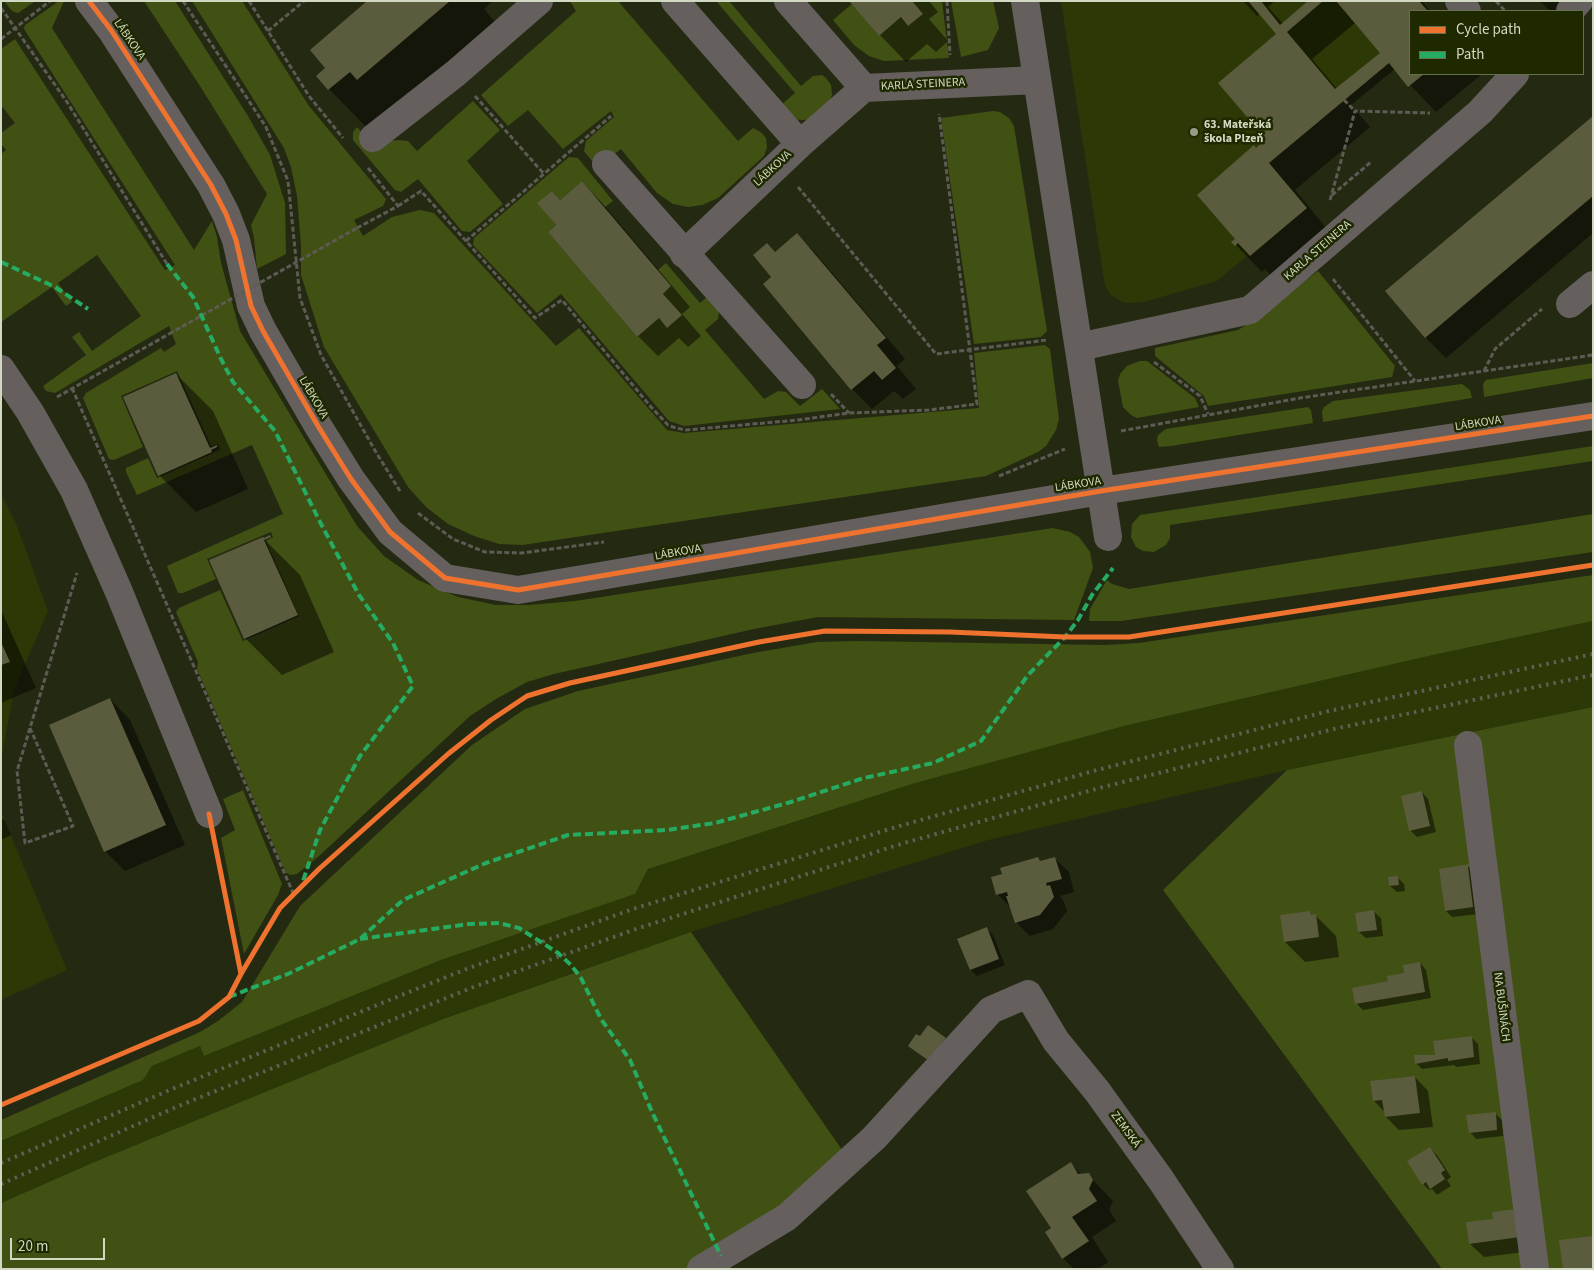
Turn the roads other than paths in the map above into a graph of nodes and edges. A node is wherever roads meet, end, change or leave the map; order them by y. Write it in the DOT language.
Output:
graph roads {
  1 [pos="89,1"];
  2 [pos="539,1"];
  3 [pos="675,1"];
  4 [pos="788,1"];
  5 [pos="1025,1"];
  6 [pos="1514,75"];
  7 [pos="1036,80"];
  8 [pos="864,88"];
  9 [pos="800,144"];
  10 [pos="367,150"];
  11 [pos="606,164"];
  12 [pos="684,254"];
  13 [pos="1593,285"];
  14 [pos="1559,304"];
  15 [pos="1079,347"];
  16 [pos="1,369"];
  17 [pos="814,387"];
  18 [pos="1593,416"];
  19 [pos="1101,491"];
  20 [pos="1108,537"];
  21 [pos="1468,745"];
  22 [pos="209,814"];
  23 [pos="701,1269"];
  24 [pos="1220,1269"];
  25 [pos="1534,1269"];
  1 -- 19 [label="street, LÁBKOVA"];
  2 -- 10 [label="street"];
  3 -- 9 [label="street"];
  4 -- 8 [label="street, KARLA STEINERA"];
  5 -- 7 [label="street"];
  6 -- 15 [label="street, KARLA STEINERA"];
  7 -- 8 [label="street, KARLA STEINERA"];
  7 -- 15 [label="street"];
  8 -- 9 [label="street, LÁBKOVA"];
  9 -- 12 [label="street, LÁBKOVA"];
  11 -- 12 [label="street"];
  12 -- 17 [label="street"];
  13 -- 14 [label="street"];
  15 -- 19 [label="street"];
  16 -- 22 [label="street"];
  18 -- 19 [label="street, LÁBKOVA"];
  19 -- 20 [label="street"];
  21 -- 25 [label="street, NA BUŠINÁCH"];
  23 -- 24 [label="street, ZEMSKÁ"];
}
